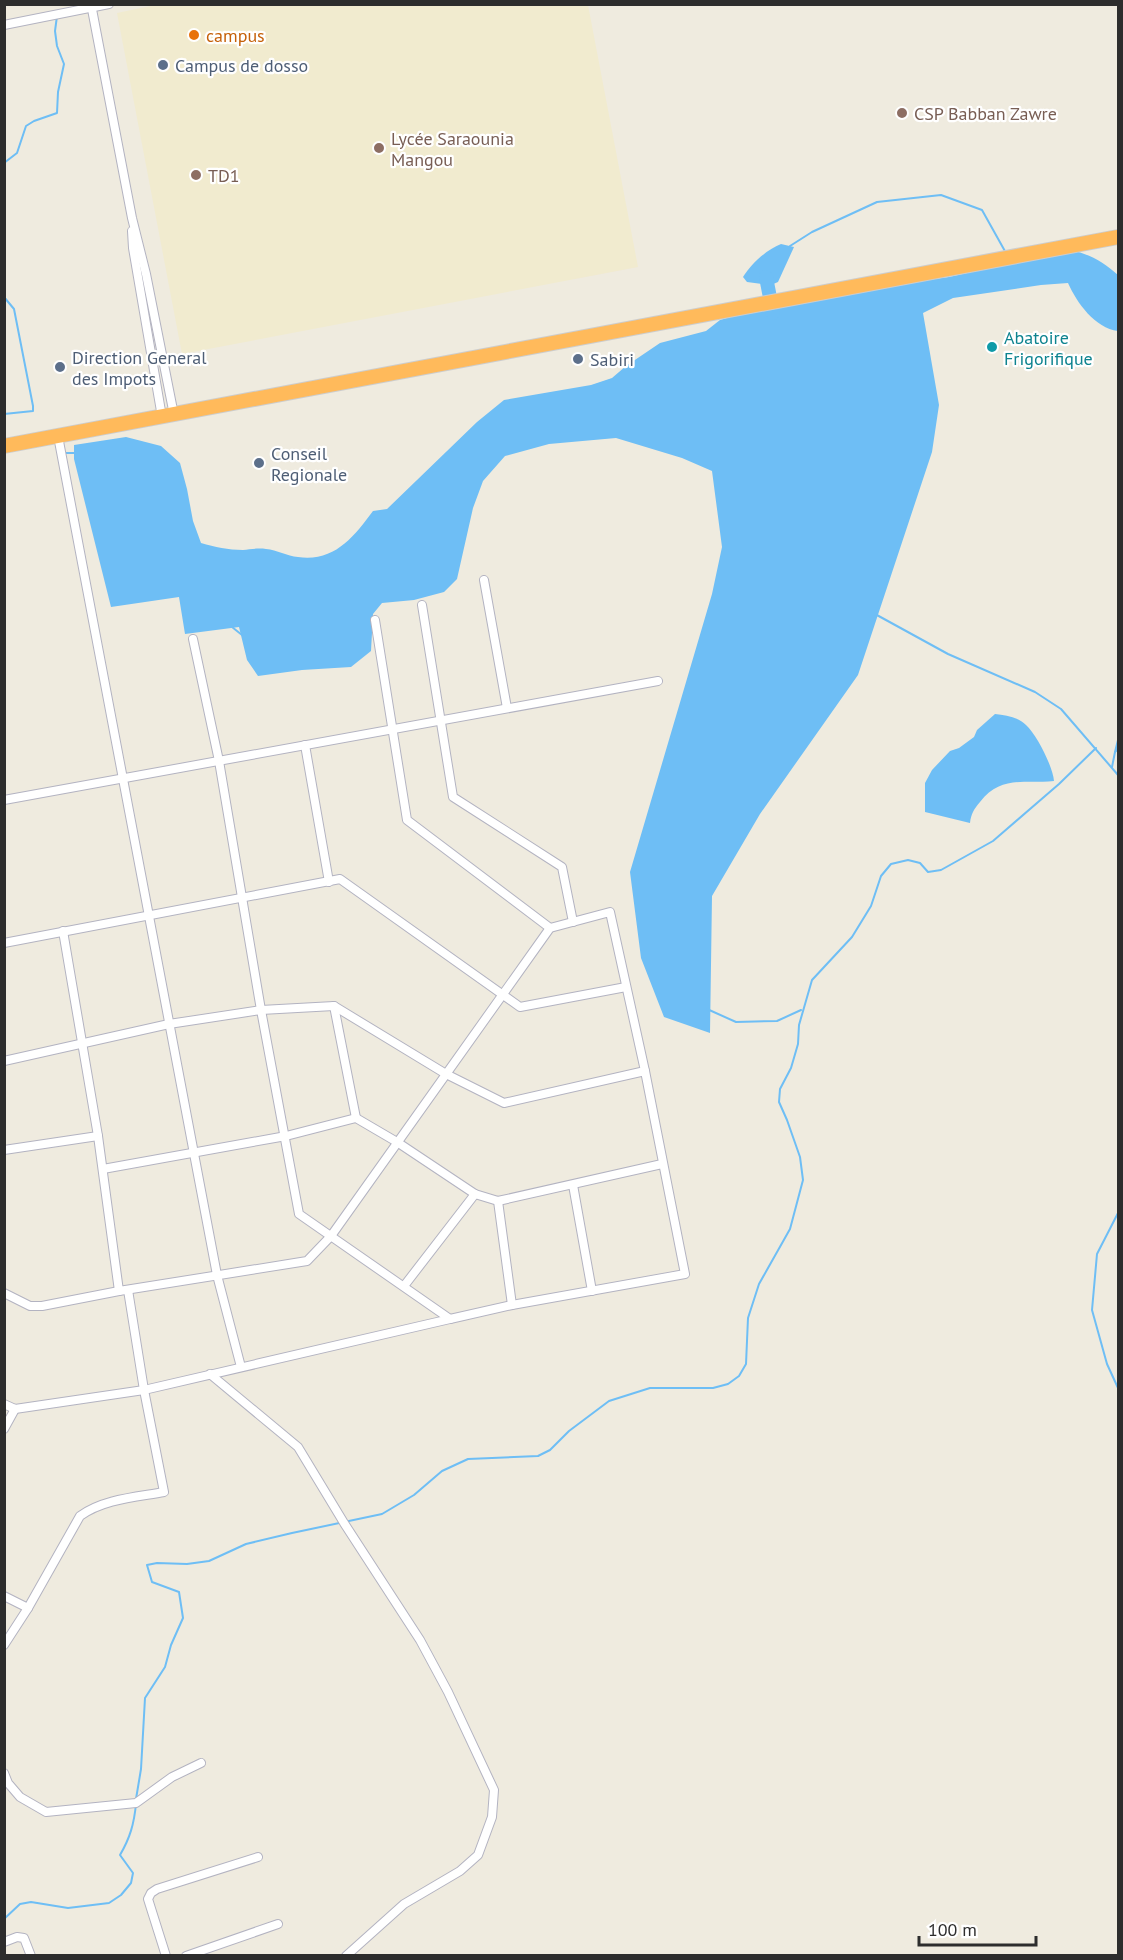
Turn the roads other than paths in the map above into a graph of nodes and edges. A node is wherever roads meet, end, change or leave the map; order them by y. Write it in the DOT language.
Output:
graph roads {
  1 [pos="109,4"];
  2 [pos="91,6"];
  3 [pos="4,25"];
  4 [pos="1119,237"];
  5 [pos="168,416"];
  6 [pos="59,443"];
  7 [pos="4,446"];
  8 [pos="484,580"];
  9 [pos="422,605"];
  10 [pos="375,620"];
  11 [pos="194,639"];
  12 [pos="658,681"];
  13 [pos="507,708"];
  14 [pos="440,721"];
  15 [pos="392,729"];
  16 [pos="305,745"];
  17 [pos="219,761"];
  18 [pos="122,779"];
  19 [pos="4,800"];
  20 [pos="329,882"];
  21 [pos="243,899"];
  22 [pos="148,917"];
  23 [pos="573,922"];
  24 [pos="550,928"];
  25 [pos="63,931"];
  26 [pos="4,943"];
  27 [pos="626,987"];
  28 [pos="502,995"];
  29 [pos="334,1006"];
  30 [pos="261,1010"];
  31 [pos="169,1024"];
  32 [pos="82,1044"];
  33 [pos="4,1061"];
  34 [pos="645,1071"];
  35 [pos="446,1074"];
  36 [pos="356,1118"];
  37 [pos="98,1136"];
  38 [pos="286,1136"];
  39 [pos="398,1142"];
  40 [pos="4,1150"];
  41 [pos="194,1153"];
  42 [pos="662,1164"];
  43 [pos="103,1169"];
  44 [pos="573,1185"];
  45 [pos="475,1194"];
  46 [pos="498,1201"];
  47 [pos="331,1236"];
  48 [pos="217,1275"];
  49 [pos="404,1286"];
  50 [pos="128,1290"];
  51 [pos="119,1291"];
  52 [pos="592,1291"];
  53 [pos="4,1293"];
  54 [pos="512,1305"];
  55 [pos="450,1318"];
  56 [pos="241,1367"];
  57 [pos="210,1374"];
  58 [pos="144,1390"];
  59 [pos="4,1404"];
  60 [pos="15,1409"];
  61 [pos="4,1429"];
  62 [pos="4,1596"];
  63 [pos="28,1608"];
  64 [pos="4,1645"];
  65 [pos="201,1763"];
  66 [pos="4,1773"];
  67 [pos="258,1857"];
  68 [pos="278,1924"];
  69 [pos="4,1942"];
  70 [pos="31,1956"];
  71 [pos="166,1956"];
  72 [pos="186,1956"];
  73 [pos="346,1956"];
  1 -- 2 [label="street"];
  2 -- 3 [label="street"];
  2 -- 5 [label="street"];
  4 -- 5 [label="highway"];
  5 -- 6 [label="highway"];
  6 -- 7 [label="highway"];
  6 -- 18 [label="street"];
  8 -- 13 [label="street"];
  9 -- 14 [label="street"];
  10 -- 15 [label="street"];
  11 -- 17 [label="street"];
  12 -- 13 [label="street"];
  13 -- 14 [label="street"];
  14 -- 15 [label="street"];
  14 -- 23 [label="street"];
  15 -- 16 [label="street"];
  15 -- 24 [label="street"];
  16 -- 17 [label="street"];
  16 -- 20 [label="street"];
  17 -- 18 [label="street"];
  17 -- 21 [label="street"];
  18 -- 19 [label="street"];
  18 -- 22 [label="street"];
  20 -- 21 [label="street"];
  20 -- 28 [label="street"];
  21 -- 22 [label="street"];
  21 -- 30 [label="street"];
  22 -- 25 [label="street"];
  22 -- 31 [label="street"];
  23 -- 24 [label="street"];
  23 -- 27 [label="street"];
  24 -- 28 [label="street"];
  25 -- 26 [label="street"];
  25 -- 32 [label="street"];
  27 -- 28 [label="street"];
  27 -- 34 [label="street"];
  28 -- 35 [label="street"];
  29 -- 30 [label="street"];
  29 -- 35 [label="street"];
  29 -- 36 [label="street"];
  30 -- 31 [label="street"];
  30 -- 38 [label="street"];
  31 -- 32 [label="street"];
  31 -- 41 [label="street"];
  32 -- 33 [label="street"];
  32 -- 37 [label="street"];
  34 -- 35 [label="street"];
  34 -- 42 [label="street"];
  35 -- 39 [label="street"];
  36 -- 38 [label="street"];
  36 -- 39 [label="street"];
  37 -- 40 [label="street"];
  37 -- 43 [label="street"];
  38 -- 41 [label="street"];
  38 -- 47 [label="street"];
  39 -- 45 [label="street"];
  39 -- 47 [label="street"];
  41 -- 43 [label="street"];
  41 -- 48 [label="street"];
  42 -- 44 [label="street"];
  42 -- 52 [label="street"];
  43 -- 51 [label="street"];
  44 -- 46 [label="street"];
  44 -- 52 [label="street"];
  45 -- 46 [label="street"];
  45 -- 49 [label="street"];
  46 -- 54 [label="street"];
  47 -- 48 [label="street"];
  47 -- 49 [label="street"];
  48 -- 50 [label="street"];
  48 -- 56 [label="street"];
  49 -- 55 [label="street"];
  50 -- 51 [label="street"];
  50 -- 58 [label="street"];
  51 -- 53 [label="street"];
  52 -- 54 [label="street"];
  54 -- 55 [label="street"];
  55 -- 56 [label="street"];
  56 -- 57 [label="street"];
  57 -- 58 [label="street"];
  57 -- 73 [label="street"];
  58 -- 60 [label="street"];
  58 -- 63 [label="street"];
  59 -- 60 [label="street"];
  60 -- 61 [label="street"];
  62 -- 63 [label="street"];
  63 -- 64 [label="street"];
  65 -- 66 [label="street"];
  67 -- 71 [label="street"];
  68 -- 72 [label="street"];
  69 -- 70 [label="street"];
}
